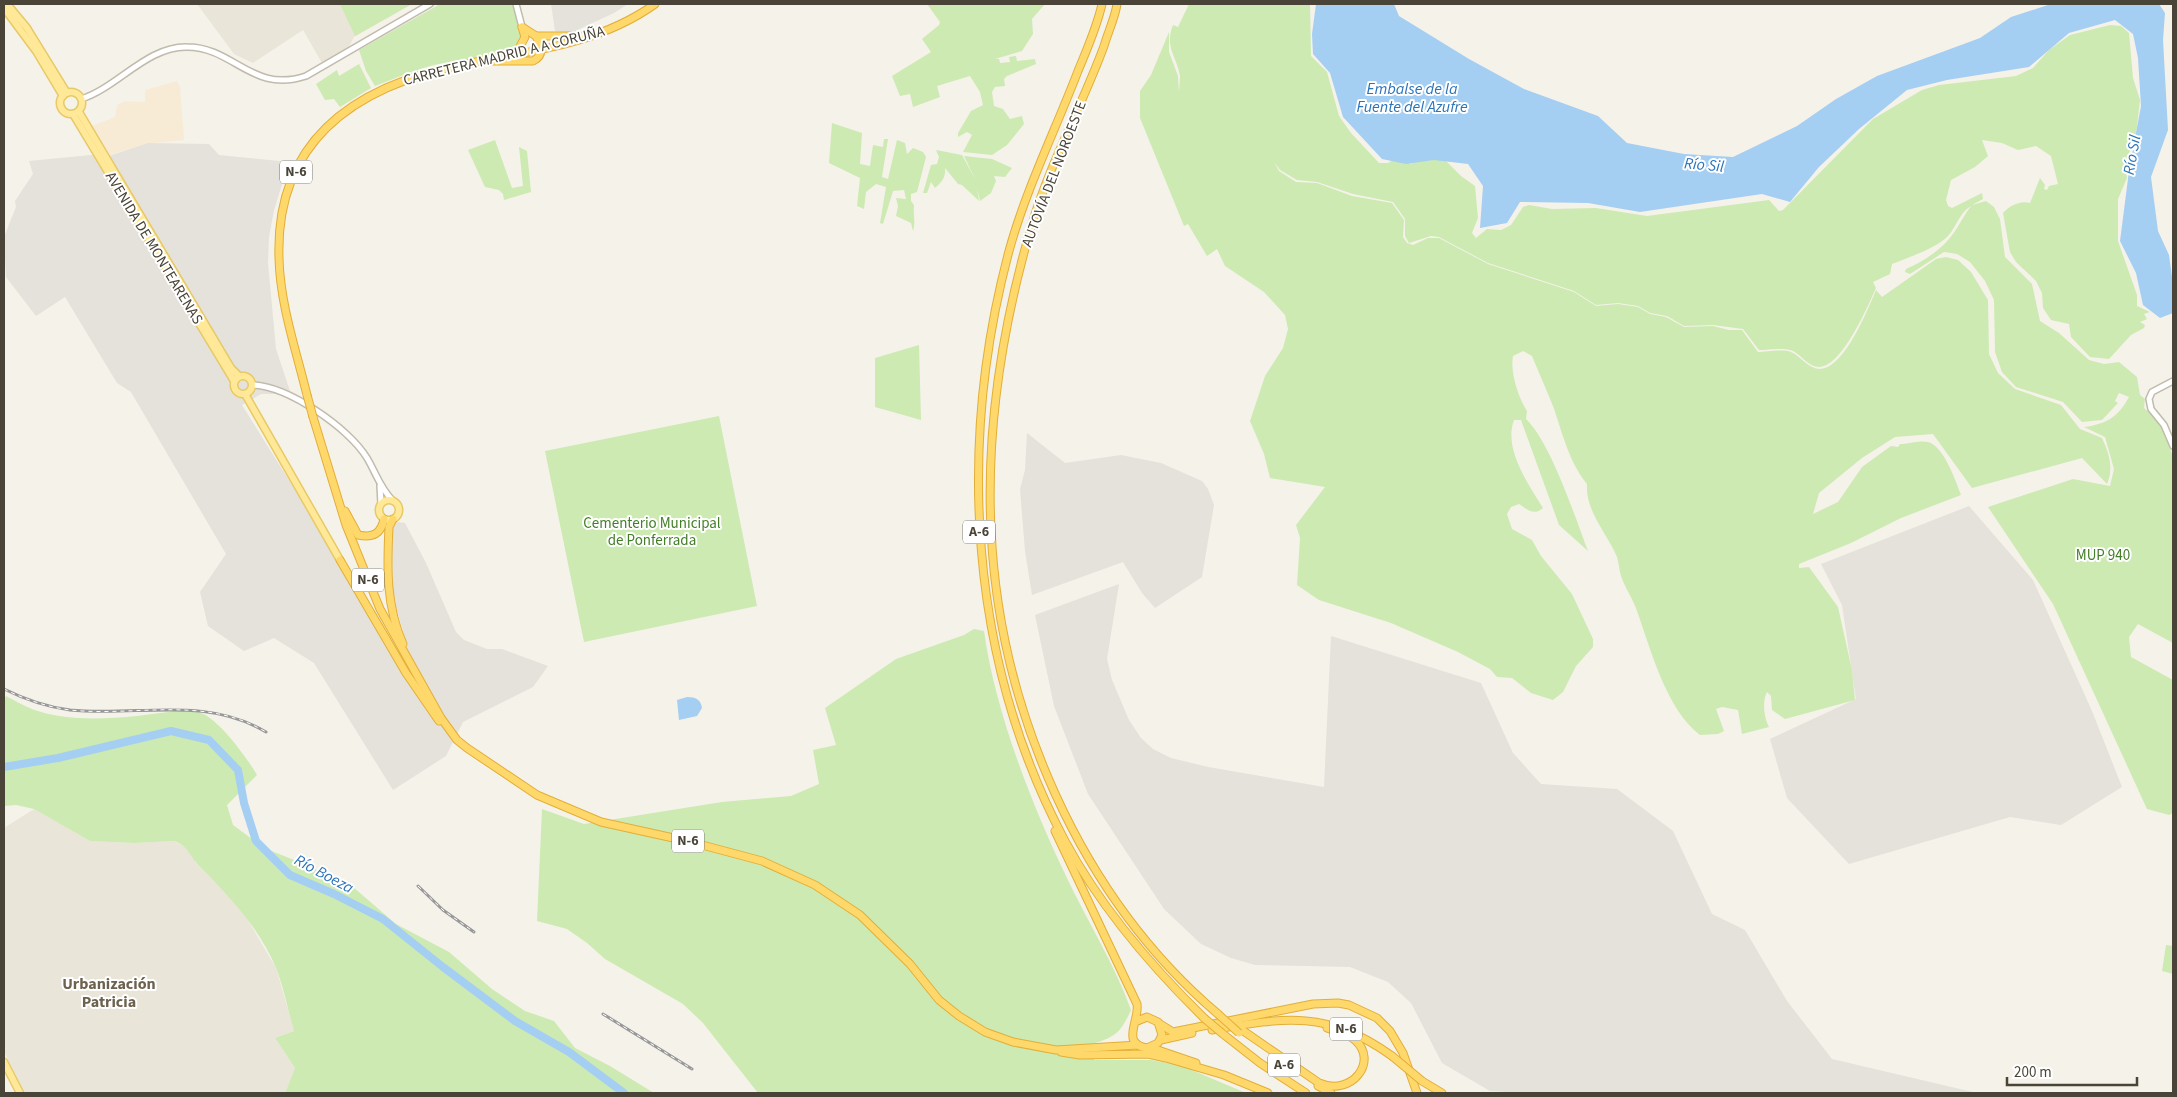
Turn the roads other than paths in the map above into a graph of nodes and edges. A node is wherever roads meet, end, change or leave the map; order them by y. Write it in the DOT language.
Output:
graph roads {
  1 [pos="430,4"];
  2 [pos="516,4"];
  3 [pos="655,4"];
  4 [pos="1102,4"];
  5 [pos="1117,4"];
  6 [pos="6,6"];
  7 [pos="522,27"];
  8 [pos="536,36"];
  9 [pos="593,36"];
  10 [pos="525,37"];
  11 [pos="541,50"];
  12 [pos="532,52"];
  13 [pos="516,54"];
  14 [pos="484,61"];
  15 [pos="65,94"];
  16 [pos="81,99"];
  17 [pos="76,113"];
  18 [pos="239,376"];
  19 [pos="234,381"];
  20 [pos="2173,381"];
  21 [pos="252,385"];
  22 [pos="245,394"];
  23 [pos="2173,446"];
  24 [pos="324,457"];
  25 [pos="380,486"];
  26 [pos="393,501"];
  27 [pos="381,504"];
  28 [pos="384,518"];
  29 [pos="392,519"];
  30 [pos="340,560"];
  31 [pos="1005,688"];
  32 [pos="427,696"];
  33 [pos="457,740"];
  34 [pos="1293,1019"];
  35 [pos="1134,1026"];
  36 [pos="1160,1026"];
  37 [pos="1241,1032"];
  38 [pos="1191,1034"];
  39 [pos="1161,1040"];
  40 [pos="1111,1046"];
  41 [pos="1138,1046"];
  42 [pos="1152,1048"];
  43 [pos="1056,1050"];
  44 [pos="4,1062"];
  45 [pos="1224,1075"];
  46 [pos="20,1093"];
  47 [pos="1268,1093"];
  48 [pos="1306,1093"];
  49 [pos="1331,1093"];
  50 [pos="1418,1093"];
  51 [pos="1442,1093"];
  1 -- 16 [label="street"];
  2 -- 7 [label="street"];
  3 -- 9 [label="highway, CARRETERA MADRID A A CORUÑA / N-6"];
  4 -- 31 [label="highway, AUTOVÍA DEL NOROESTE / A-6"];
  5 -- 37 [label="highway, AUTOVÍA DEL NOROESTE / A-6, bridge"];
  6 -- 15 [label="main road"];
  7 -- 8 [label="highway"];
  7 -- 10 [label="highway"];
  8 -- 9 [label="highway"];
  8 -- 11 [label="highway"];
  9 -- 11 [label="highway, CARRETERA MADRID A A CORUÑA / N-6"];
  10 -- 12 [label="highway"];
  10 -- 13 [label="highway"];
  11 -- 12 [label="highway, CARRETERA MADRID A A CORUÑA / N-6"];
  11 -- 14 [label="highway"];
  12 -- 13 [label="highway, CARRETERA MADRID A A CORUÑA / N-6"];
  13 -- 14 [label="highway, CARRETERA MADRID A A CORUÑA / N-6"];
  14 -- 24 [label="highway, CARRETERA MADRID A A CORUÑA / N-6, bridge"];
  15 -- 16 [label="main road"];
  15 -- 17 [label="main road"];
  16 -- 17 [label="main road"];
  17 -- 18 [label="main road, AVENIDA DE MONTEARENAS"];
  17 -- 19 [label="main road, AVENIDA DE MONTEARENAS"];
  18 -- 19 [label="main road"];
  18 -- 21 [label="main road"];
  19 -- 22 [label="main road"];
  20 -- 23 [label="street"];
  21 -- 22 [label="main road"];
  21 -- 25 [label="street"];
  22 -- 30 [label="main road"];
  24 -- 28 [label="highway, N-6"];
  24 -- 32 [label="highway, CARRETERA MADRID A A CORUÑA / N-6"];
  25 -- 26 [label="street"];
  25 -- 27 [label="street"];
  26 -- 27 [label="main road"];
  26 -- 29 [label="main road"];
  27 -- 28 [label="main road"];
  28 -- 29 [label="main road"];
  29 -- 32 [label="highway"];
  30 -- 33 [label="highway"];
  31 -- 35 [label="highway"];
  31 -- 48 [label="highway, AUTOVÍA DEL NOROESTE / A-6, bridge"];
  32 -- 33 [label="highway, CARRETERA MADRID A A CORUÑA / N-6"];
  33 -- 43 [label="highway, CARRETERA MADRID A A CORUÑA / N-6"];
  34 -- 37 [label="highway"];
  34 -- 38 [label="highway, N-6"];
  34 -- 51 [label="highway, N-6, bridge"];
  35 -- 36 [label="highway, N-6"];
  35 -- 40 [label="highway"];
  35 -- 41 [label="highway"];
  36 -- 38 [label="highway, N-6"];
  36 -- 39 [label="highway"];
  36 -- 50 [label="highway"];
  37 -- 49 [label="highway, AUTOVÍA DEL NOROESTE / A-6"];
  38 -- 39 [label="highway, N-6"];
  39 -- 42 [label="highway"];
  40 -- 41 [label="highway, CARRETERA MADRID A A CORUÑA / N-6"];
  40 -- 43 [label="highway, CARRETERA MADRID A A CORUÑA / N-6"];
  41 -- 42 [label="highway, N-6"];
  42 -- 45 [label="highway"];
  43 -- 45 [label="highway"];
  44 -- 46 [label="main road"];
  45 -- 47 [label="highway"];
}
